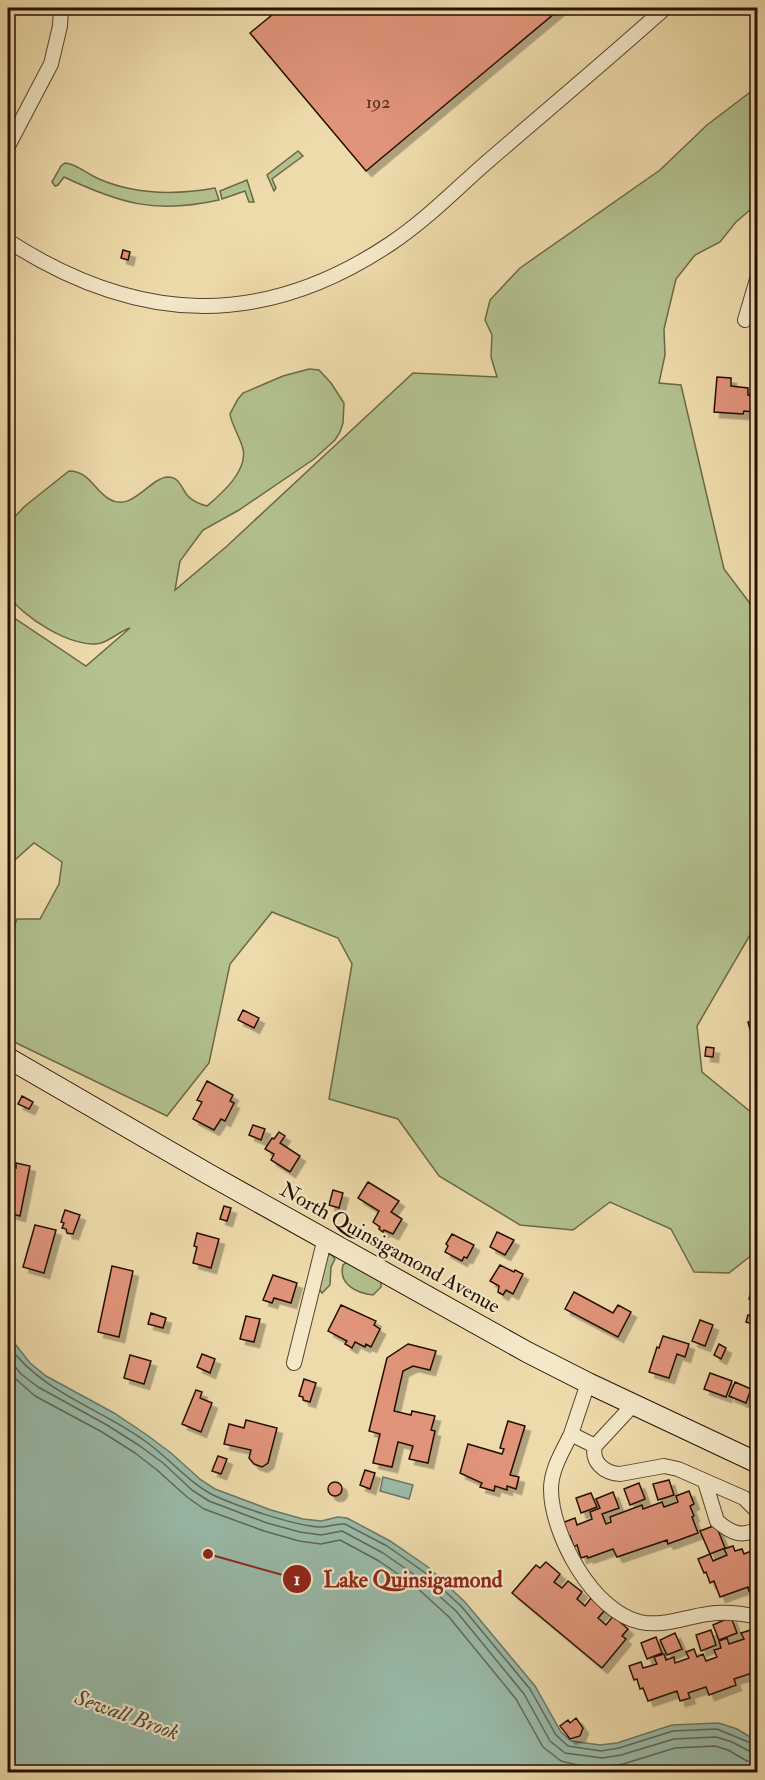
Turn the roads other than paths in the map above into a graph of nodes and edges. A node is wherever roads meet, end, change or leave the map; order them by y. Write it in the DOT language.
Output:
graph roads {
  1 [pos="61,8"];
  2 [pos="665,8"];
  3 [pos="8,146"];
  4 [pos="8,241"];
  5 [pos="758,276"];
  6 [pos="745,320"];
  7 [pos="8,1058"];
  8 [pos="325,1238"];
  9 [pos="294,1363"];
  10 [pos="588,1383"];
  11 [pos="633,1405"];
  12 [pos="572,1434"];
  13 [pos="595,1446"];
  14 [pos="758,1463"];
  15 [pos="705,1482"];
  16 [pos="758,1512"];
  17 [pos="758,1528"];
  18 [pos="758,1617"];
  1 -- 3 [label="street"];
  2 -- 4 [label="street"];
  5 -- 6 [label="street"];
  7 -- 8 [label="main road, North Quinsigamond Avenue"];
  8 -- 9 [label="street"];
  8 -- 10 [label="main road, North Quinsigamond Avenue"];
  10 -- 11 [label="main road, North Quinsigamond Avenue"];
  10 -- 12 [label="street"];
  11 -- 13 [label="street"];
  11 -- 14 [label="main road, North Quinsigamond Avenue"];
  12 -- 13 [label="street"];
  12 -- 18 [label="street"];
  13 -- 15 [label="street"];
  15 -- 16 [label="street"];
  15 -- 17 [label="street"];
}
